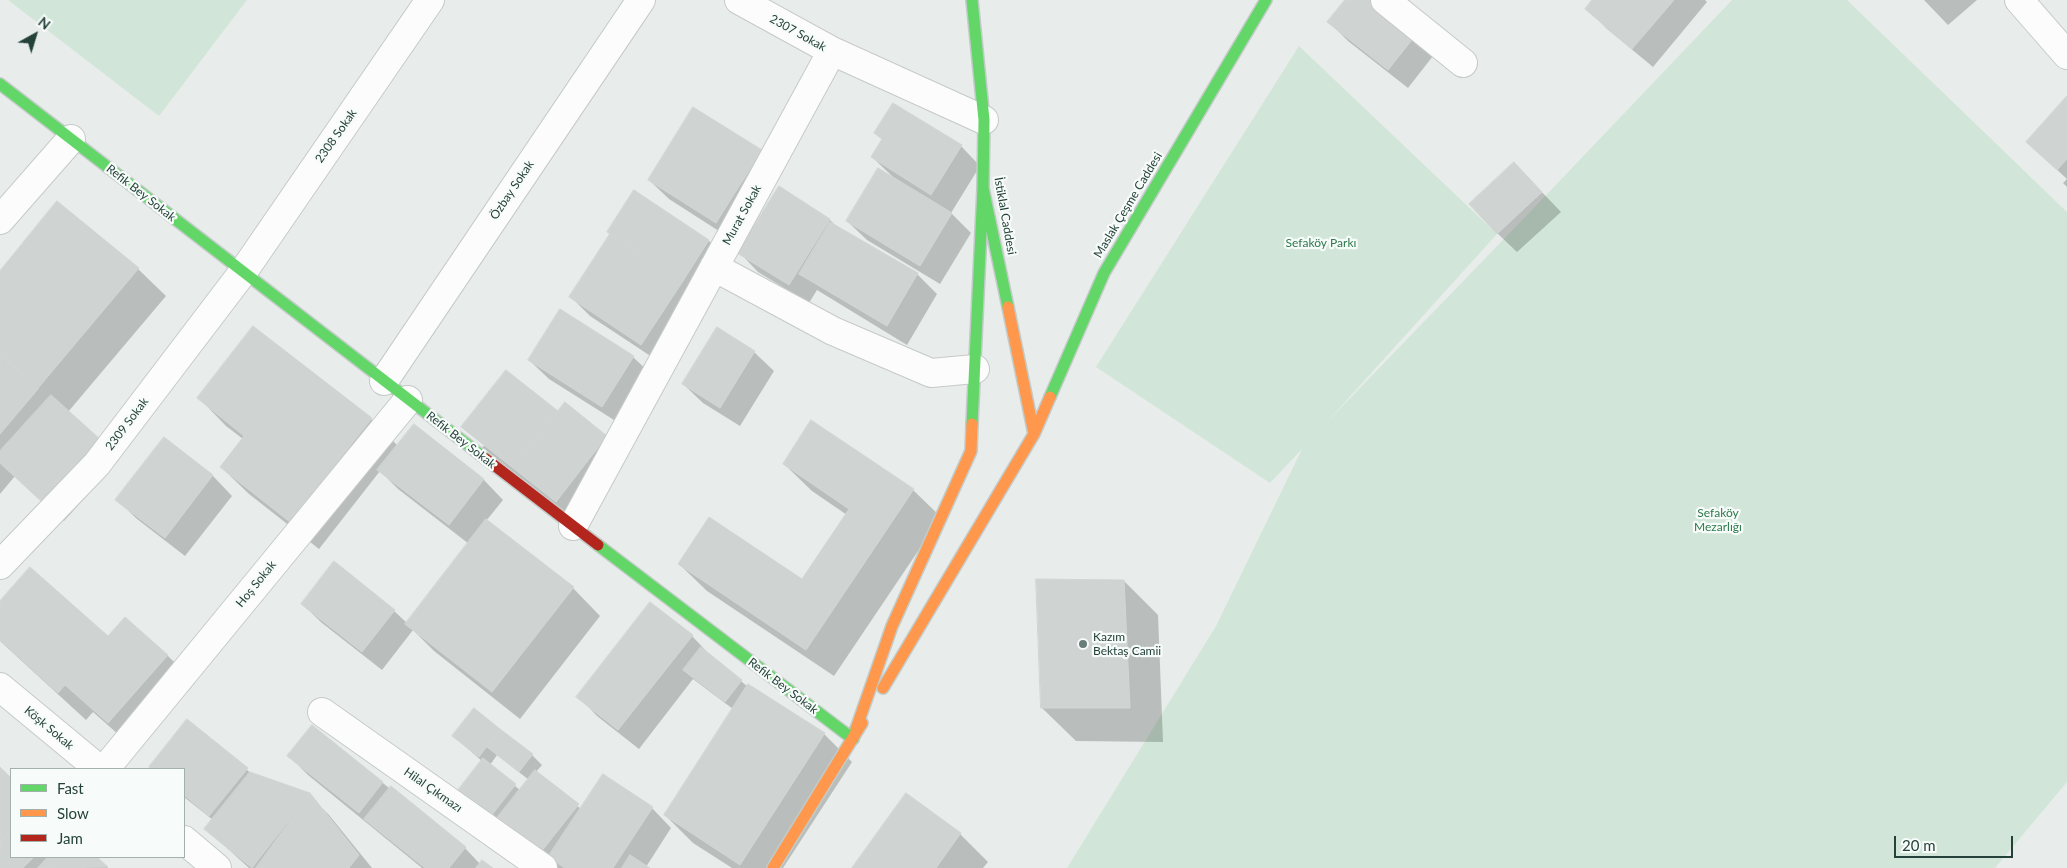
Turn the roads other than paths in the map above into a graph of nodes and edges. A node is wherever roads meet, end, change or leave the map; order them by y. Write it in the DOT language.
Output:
graph roads {
  1 [pos="430,0"];
  2 [pos="641,0"];
  3 [pos="739,0"];
  4 [pos="972,0"];
  5 [pos="1266,0"];
  6 [pos="1385,0"];
  7 [pos="2019,0"];
  8 [pos="832,51"];
  9 [pos="2067,55"];
  10 [pos="1463,63"];
  11 [pos="0,84"];
  12 [pos="984,120"];
  13 [pos="71,139"];
  14 [pos="983,188"];
  15 [pos="0,220"];
  16 [pos="714,267"];
  17 [pos="243,272"];
  18 [pos="974,369"];
  19 [pos="384,381"];
  20 [pos="408,400"];
  21 [pos="1034,434"];
  22 [pos="573,526"];
  23 [pos="0,565"];
  24 [pos="0,687"];
  25 [pos="322,712"];
  26 [pos="853,739"];
  27 [pos="97,768"];
  28 [pos="106,768"];
  29 [pos="185,841"];
  30 [pos="217,868"];
  31 [pos="544,868"];
  32 [pos="773,868"];
  1 -- 17 [label="street, 2308 Sokak"];
  2 -- 19 [label="street, Özbay Sokak"];
  3 -- 8 [label="street, 2307 Sokak"];
  4 -- 12 [label="street, İstiklal Caddesi"];
  5 -- 21 [label="street, Maslak Çeşme Caddesi"];
  6 -- 10 [label="street"];
  7 -- 9 [label="street"];
  8 -- 12 [label="street"];
  8 -- 16 [label="street, Murat Sokak"];
  11 -- 13 [label="street, Refik Bey Sokak"];
  12 -- 14 [label="street, İstiklal Caddesi"];
  13 -- 15 [label="street"];
  13 -- 17 [label="street, Refik Bey Sokak"];
  14 -- 18 [label="street"];
  14 -- 21 [label="street, İstiklal Caddesi"];
  16 -- 18 [label="street"];
  16 -- 22 [label="street, Murat Sokak"];
  17 -- 19 [label="street, Refik Bey Sokak"];
  17 -- 23 [label="street, 2309 Sokak"];
  18 -- 26 [label="street"];
  19 -- 20 [label="street, Refik Bey Sokak"];
  20 -- 22 [label="street, Refik Bey Sokak"];
  20 -- 28 [label="street, Hoş Sokak"];
  21 -- 26 [label="street, Maslak Çeşme Caddesi"];
  22 -- 26 [label="street, Refik Bey Sokak"];
  24 -- 27 [label="street, Köşk Sokak"];
  25 -- 31 [label="street, Hilal Çıkmazı"];
  26 -- 32 [label="street"];
  29 -- 30 [label="street"];
}
